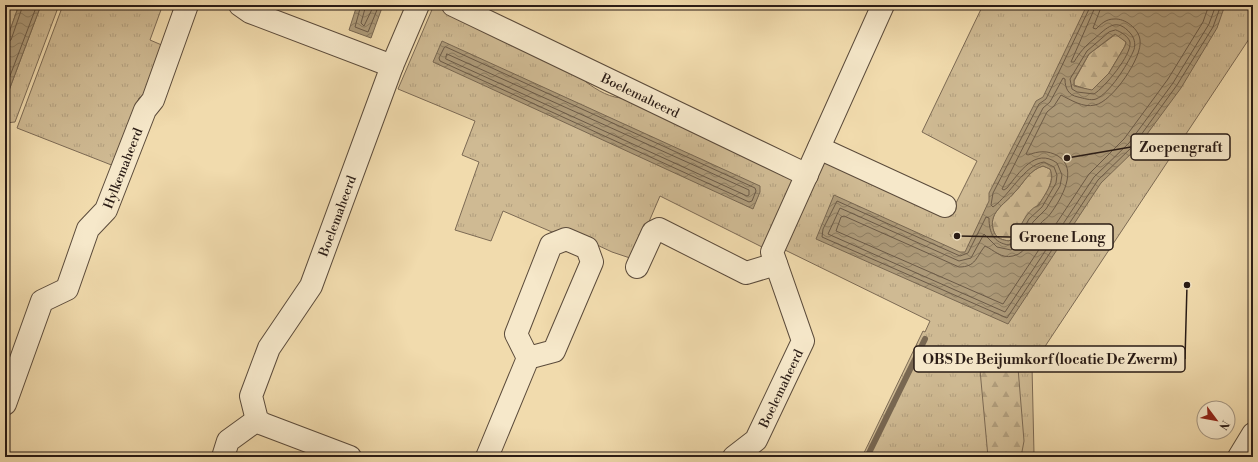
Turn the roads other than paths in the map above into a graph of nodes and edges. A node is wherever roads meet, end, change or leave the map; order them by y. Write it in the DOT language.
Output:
graph roads {
  1 [pos="187,5"];
  2 [pos="418,5"];
  3 [pos="453,5"];
  4 [pos="883,5"];
  5 [pos="247,8"];
  6 [pos="392,66"];
  7 [pos="819,148"];
  8 [pos="807,175"];
  9 [pos="945,206"];
  10 [pos="776,264"];
  11 [pos="636,267"];
  12 [pos="528,358"];
  13 [pos="5,404"];
  14 [pos="257,420"];
  15 [pos="1253,434"];
  16 [pos="223,457"];
  17 [pos="350,457"];
  18 [pos="487,457"];
  19 [pos="734,457"];
  20 [pos="1239,457"];
  1 -- 13 [label="street, Hylkemaheerd"];
  2 -- 6 [label="street, Boelemaheerd"];
  3 -- 8 [label="street, Boelemaheerd"];
  4 -- 7 [label="street, Boelemaheerd"];
  5 -- 6 [label="street"];
  6 -- 14 [label="street, Boelemaheerd"];
  7 -- 8 [label="street, Boelemaheerd"];
  7 -- 9 [label="street"];
  8 -- 10 [label="street, Boelemaheerd"];
  10 -- 11 [label="street"];
  10 -- 19 [label="street, Boelemaheerd"];
  12 -- 12 [label="street"];
  12 -- 18 [label="street"];
  14 -- 16 [label="street"];
  14 -- 17 [label="street"];
  15 -- 20 [label="street"];
}
